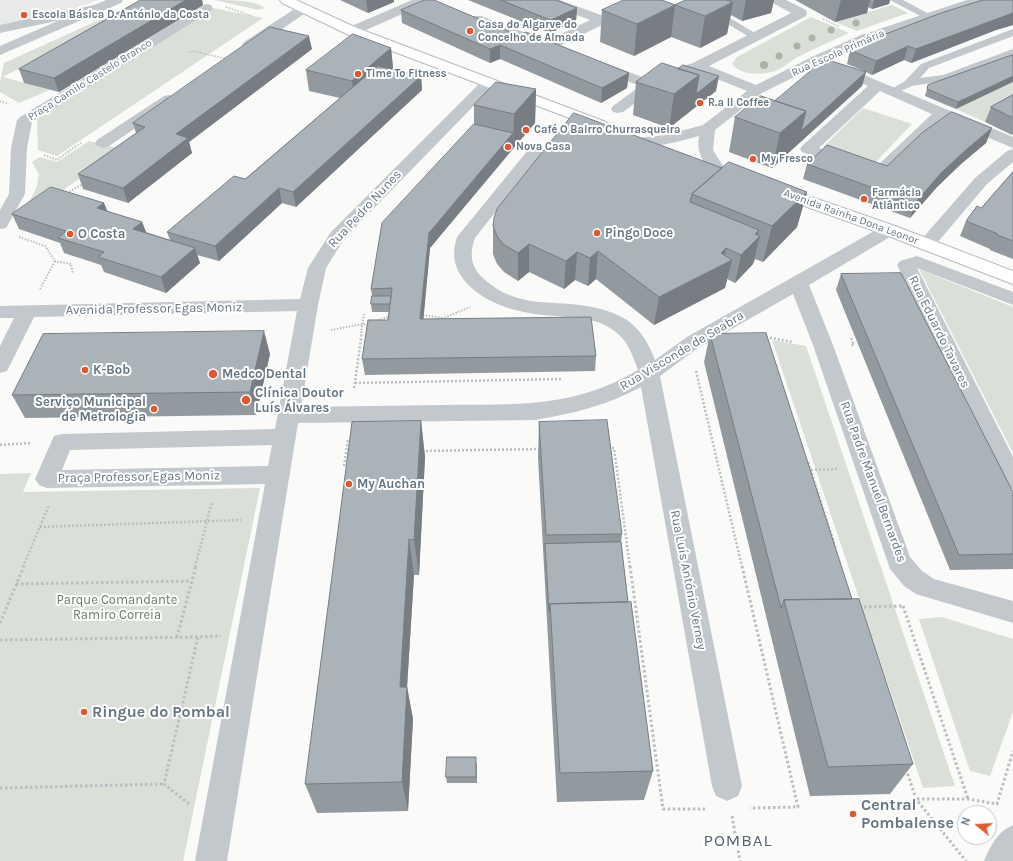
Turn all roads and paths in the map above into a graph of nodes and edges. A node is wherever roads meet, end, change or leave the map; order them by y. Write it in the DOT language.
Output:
graph roads {
  1 [pos="117,0"];
  2 [pos="286,0"];
  3 [pos="423,0"];
  4 [pos="549,0"];
  5 [pos="693,0"];
  6 [pos="777,0"];
  7 [pos="895,0"];
  8 [pos="979,0"];
  9 [pos="99,8"];
  10 [pos="207,8"];
  11 [pos="303,9"];
  12 [pos="801,13"];
  13 [pos="466,15"];
  14 [pos="928,16"];
  15 [pos="0,29"];
  16 [pos="352,31"];
  17 [pos="1013,32"];
  18 [pos="756,36"];
  19 [pos="866,38"];
  20 [pos="548,46"];
  21 [pos="0,51"];
  22 [pos="188,52"];
  23 [pos="563,52"];
  24 [pos="1013,52"];
  25 [pos="228,59"];
  26 [pos="819,59"];
  27 [pos="585,60"];
  28 [pos="698,66"];
  29 [pos="489,82"];
  30 [pos="909,83"];
  31 [pos="651,85"];
  32 [pos="878,85"];
  33 [pos="182,90"];
  34 [pos="757,90"];
  35 [pos="894,91"];
  36 [pos="618,109"];
  37 [pos="942,112"];
  38 [pos="708,128"];
  39 [pos="615,130"];
  40 [pos="636,139"];
  41 [pos="103,143"];
  42 [pos="1013,143"];
  43 [pos="534,153"];
  44 [pos="1013,154"];
  45 [pos="43,155"];
  46 [pos="724,172"];
  47 [pos="88,180"];
  48 [pos="759,184"];
  49 [pos="63,196"];
  50 [pos="0,224"];
  51 [pos="889,230"];
  52 [pos="18,236"];
  53 [pos="926,245"];
  54 [pos="55,261"];
  55 [pos="73,274"];
  56 [pos="1013,278"];
  57 [pos="799,284"];
  58 [pos="38,293"];
  59 [pos="497,296"];
  60 [pos="1013,299"];
  61 [pos="308,305"];
  62 [pos="0,312"];
  63 [pos="27,312"];
  64 [pos="423,315"];
  65 [pos="392,316"];
  66 [pos="443,318"];
  67 [pos="436,321"];
  68 [pos="363,324"];
  69 [pos="370,325"];
  70 [pos="303,333"];
  71 [pos="0,366"];
  72 [pos="649,374"];
  73 [pos="568,379"];
  74 [pos="355,383"];
  75 [pos="286,426"];
  76 [pos="606,448"];
  77 [pos="614,448"];
  78 [pos="543,449"];
  79 [pos="417,451"];
  80 [pos="346,452"];
  81 [pos="354,452"];
  82 [pos="805,456"];
  83 [pos="840,469"];
  84 [pos="811,470"];
  85 [pos="278,475"];
  86 [pos="218,476"];
  87 [pos="59,479"];
  88 [pos="1013,480"];
  89 [pos="270,519"];
  90 [pos="206,521"];
  91 [pos="40,527"];
  92 [pos="838,554"];
  93 [pos="191,582"];
  94 [pos="16,584"];
  95 [pos="931,589"];
  96 [pos="903,606"];
  97 [pos="854,607"];
  98 [pos="1013,612"];
  99 [pos="1,618"];
  100 [pos="0,623"];
  101 [pos="250,635"];
  102 [pos="177,637"];
  103 [pos="198,637"];
  104 [pos="0,640"];
  105 [pos="1013,751"];
  106 [pos="904,762"];
  107 [pos="164,784"];
  108 [pos="727,786"];
  109 [pos="0,788"];
  110 [pos="916,799"];
  111 [pos="968,799"];
  112 [pos="216,826"];
  113 [pos="1013,841"];
  114 [pos="211,861"];
  115 [pos="740,861"];
  116 [pos="966,861"];
  117 [pos="1000,861"];
  1 -- 9 [label="street"];
  2 -- 11 [label="main road"];
  3 -- 16 [label="street"];
  4 -- 20 [label="street"];
  5 -- 18 [label="lane"];
  6 -- 12 [label="street"];
  7 -- 14 [label="lane"];
  8 -- 14 [label="street, Rua Escola Primária"];
  9 -- 15 [label="street"];
  9 -- 21 [label="street"];
  10 -- 50 [label="street, Praça Camilo Castelo Branco"];
  11 -- 16 [label="main road"];
  11 -- 25 [label="street"];
  12 -- 18 [label="street"];
  12 -- 19 [label="path"];
  13 -- 20 [label="street"];
  14 -- 19 [label="street, Rua Escola Primária"];
  16 -- 29 [label="main road"];
  17 -- 30 [label="lane"];
  18 -- 28 [label="street"];
  19 -- 26 [label="street, Rua Escola Primária"];
  20 -- 23 [label="street"];
  22 -- 25 [label="path"];
  24 -- 30 [label="lane"];
  26 -- 32 [label="street"];
  26 -- 34 [label="street, Rua Escola Primária"];
  27 -- 31 [label="street"];
  28 -- 31 [label="street"];
  28 -- 34 [label="street"];
  29 -- 39 [label="main road"];
  29 -- 61 [label="street, Rua Pedro Nunes"];
  30 -- 35 [label="lane"];
  31 -- 36 [label="street"];
  32 -- 35 [label="street"];
  32 -- 37 [label="street"];
  33 -- 41 [label="street"];
  34 -- 38 [label="street, Rua Escola Primária"];
  35 -- 37 [label="street"];
  37 -- 42 [label="street"];
  38 -- 40 [label="street, Rua Escola Primária"];
  38 -- 46 [label="street"];
  40 -- 46 [label="main road"];
  41 -- 45 [label="path"];
  43 -- 59 [label="street, Rua Luís António Verney"];
  44 -- 53 [label="street"];
  47 -- 49 [label="path"];
  48 -- 51 [label="main road, Avenida Rainha Dona Leonor"];
  51 -- 53 [label="main road, Avenida Rainha Dona Leonor"];
  51 -- 57 [label="street, Rua Visconde de Seabra"];
  52 -- 54 [label="path"];
  53 -- 56 [label="main road, Avenida Rainha Dona Leonor"];
  54 -- 55 [label="path"];
  54 -- 58 [label="path"];
  57 -- 72 [label="street, Rua Visconde de Seabra"];
  57 -- 95 [label="street, Rua Padre Manuel Bernardes"];
  59 -- 66 [label="path"];
  59 -- 72 [label="street, Rua Luís António Verney"];
  60 -- 88 [label="street, Rua Eduardo Tavares"];
  61 -- 63 [label="street, Avenida Professor Egas Moniz"];
  61 -- 70 [label="street, Rua Pedro Nunes"];
  62 -- 63 [label="street, Avenida Professor Egas Moniz"];
  63 -- 71 [label="street"];
  64 -- 66 [label="path"];
  65 -- 68 [label="path"];
  66 -- 67 [label="path"];
  68 -- 69 [label="path"];
  68 -- 70 [label="path"];
  70 -- 75 [label="street, Rua Pedro Nunes"];
  72 -- 75 [label="street, Rua Visconde de Seabra"];
  72 -- 108 [label="street, Rua Luís António Verney"];
  73 -- 74 [label="path"];
  75 -- 85 [label="street"];
  75 -- 87 [label="street, Praça Professor Egas Moniz"];
  76 -- 77 [label="path"];
  78 -- 79 [label="path"];
  80 -- 81 [label="path"];
  82 -- 84 [label="path"];
  83 -- 84 [label="path"];
  84 -- 92 [label="path"];
  85 -- 86 [label="street, Praça Professor Egas Moniz"];
  85 -- 89 [label="street"];
  86 -- 87 [label="street, Praça Professor Egas Moniz"];
  86 -- 90 [label="path"];
  87 -- 91 [label="path"];
  89 -- 90 [label="path"];
  89 -- 101 [label="street"];
  90 -- 91 [label="path"];
  90 -- 93 [label="path"];
  91 -- 94 [label="path"];
  93 -- 94 [label="path"];
  93 -- 102 [label="path"];
  94 -- 99 [label="path"];
  95 -- 96 [label="path"];
  95 -- 98 [label="street, Rua Padre Manuel Bernardes"];
  96 -- 97 [label="path"];
  96 -- 111 [label="path"];
  99 -- 100 [label="path"];
  101 -- 103 [label="path"];
  101 -- 112 [label="street"];
  102 -- 103 [label="path"];
  102 -- 104 [label="path"];
  103 -- 107 [label="path"];
  105 -- 111 [label="path"];
  106 -- 110 [label="path"];
  107 -- 109 [label="path"];
  107 -- 112 [label="path"];
  108 -- 115 [label="path"];
  110 -- 111 [label="path"];
  110 -- 116 [label="path"];
  112 -- 114 [label="street"];
  113 -- 117 [label="street"];
}
